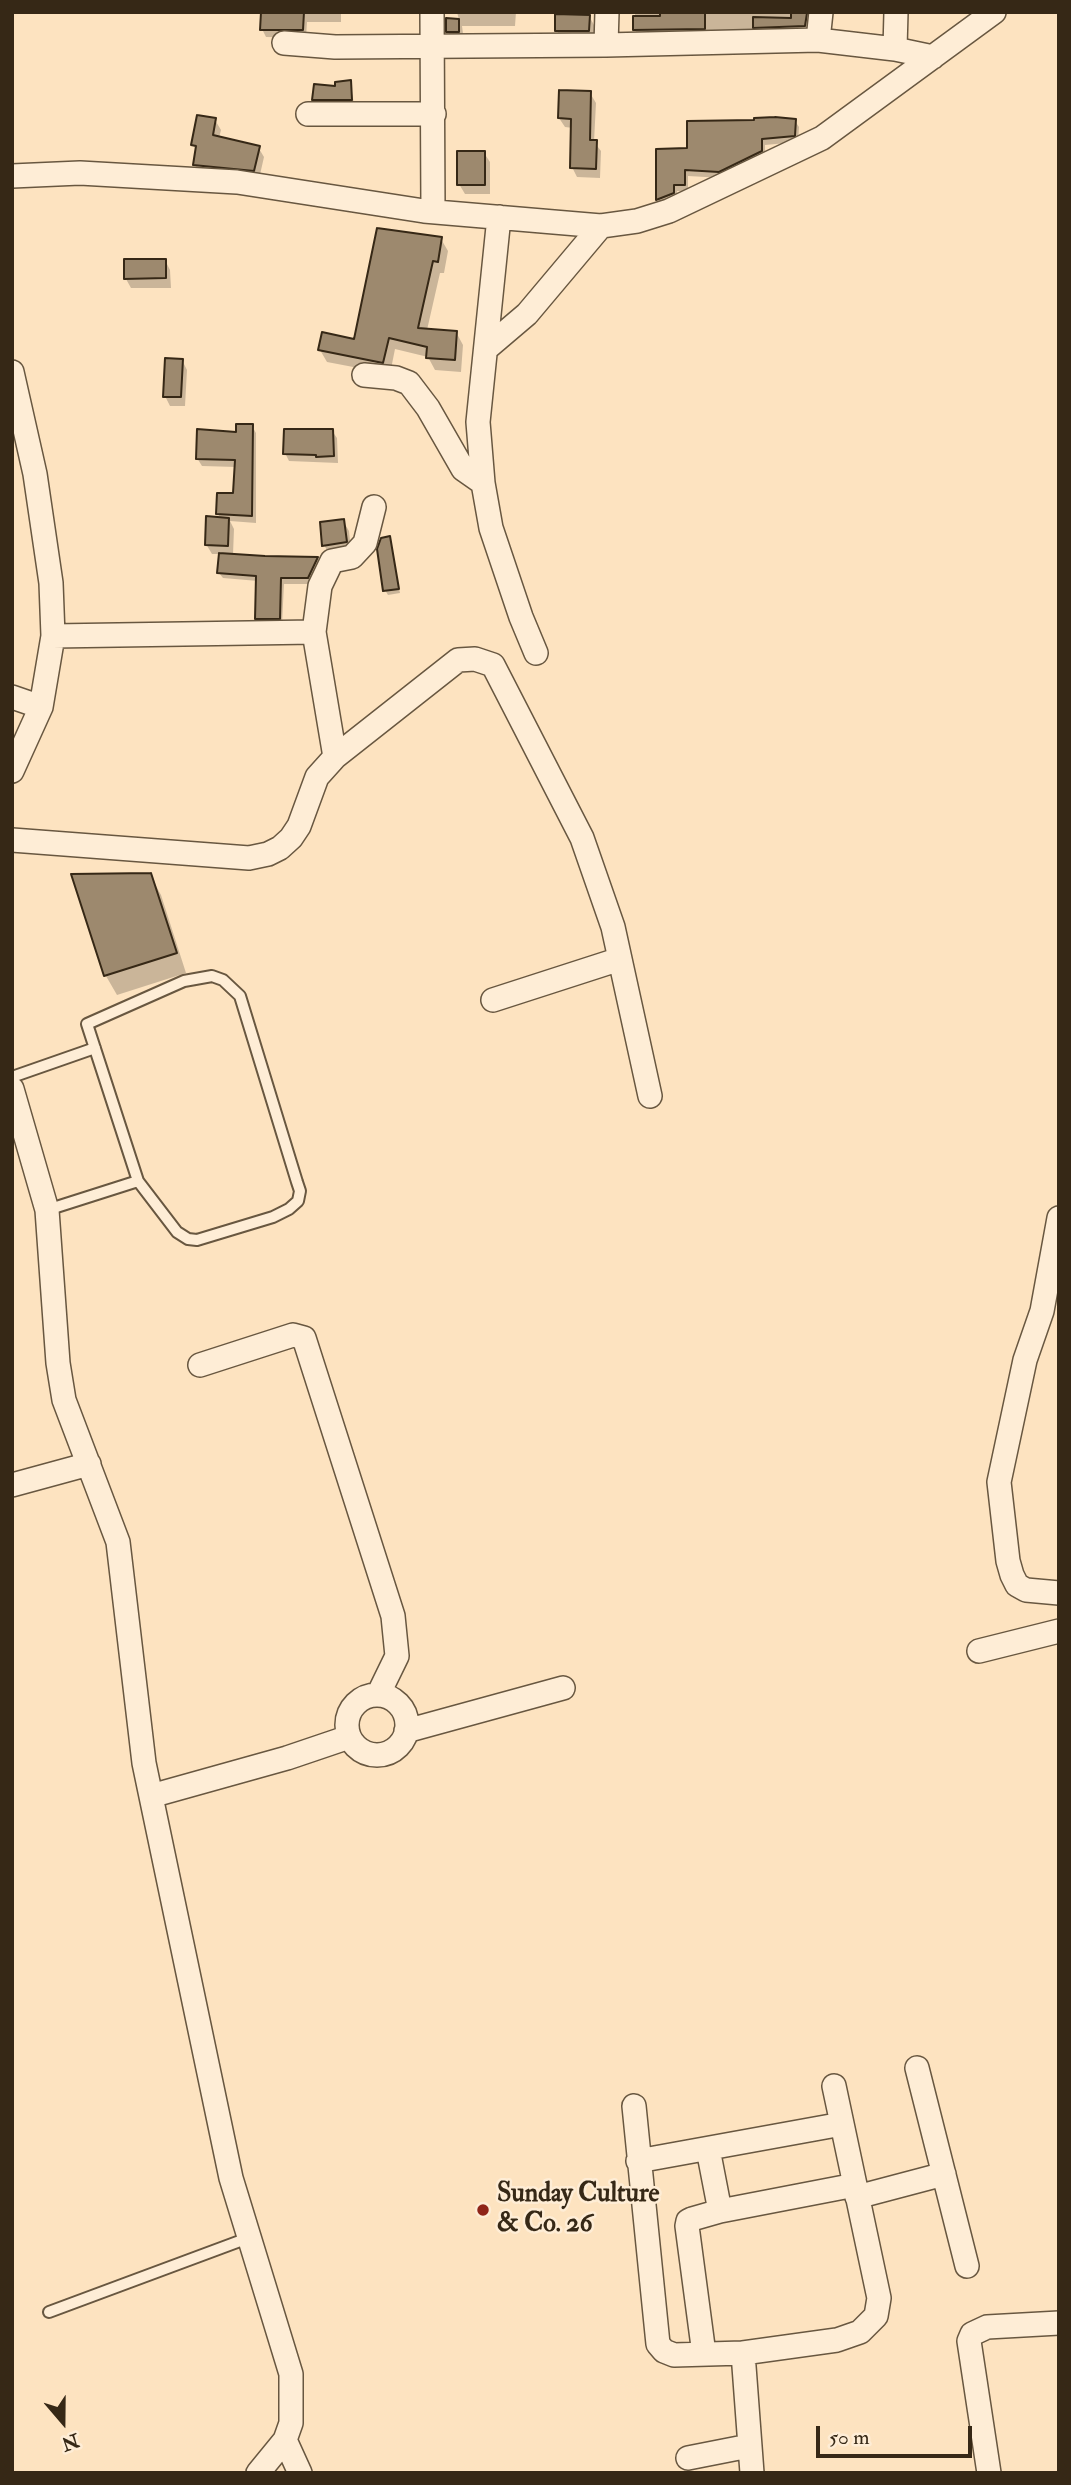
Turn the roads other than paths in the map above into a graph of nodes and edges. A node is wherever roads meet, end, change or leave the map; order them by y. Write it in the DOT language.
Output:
graph roads {
  1 [pos="432,12"];
  2 [pos="607,12"];
  3 [pos="821,12"];
  4 [pos="896,12"];
  5 [pos="994,12"];
  6 [pos="818,40"];
  7 [pos="284,43"];
  8 [pos="606,45"];
  9 [pos="434,46"];
  10 [pos="895,49"];
  11 [pos="933,57"];
  12 [pos="308,114"];
  13 [pos="434,114"];
  14 [pos="12,176"];
  15 [pos="433,211"];
  16 [pos="499,217"];
  17 [pos="601,226"];
  18 [pos="486,348"];
  19 [pos="12,372"];
  20 [pos="364,375"];
  21 [pos="483,483"];
  22 [pos="374,507"];
  23 [pos="314,632"];
  24 [pos="53,636"];
  25 [pos="536,653"];
  26 [pos="12,697"];
  27 [pos="41,707"];
  28 [pos="335,757"];
  29 [pos="12,771"];
  30 [pos="12,840"];
  31 [pos="620,959"];
  32 [pos="493,1000"];
  33 [pos="95,1048"];
  34 [pos="12,1077"];
  35 [pos="12,1089"];
  36 [pos="650,1096"];
  37 [pos="138,1181"];
  38 [pos="47,1210"];
  39 [pos="1059,1218"];
  40 [pos="200,1365"];
  41 [pos="89,1464"];
  42 [pos="12,1485"];
  43 [pos="1059,1593"];
  44 [pos="1059,1631"];
  45 [pos="979,1651"];
  46 [pos="563,1688"];
  47 [pos="378,1695"];
  48 [pos="406,1731"];
  49 [pos="349,1737"];
  50 [pos="151,1796"];
  51 [pos="917,2068"];
  52 [pos="834,2086"];
  53 [pos="634,2106"];
  54 [pos="842,2124"];
  55 [pos="708,2149"];
  56 [pos="638,2161"];
  57 [pos="944,2174"];
  58 [pos="856,2191"];
  59 [pos="720,2211"];
  60 [pos="248,2238"];
  61 [pos="967,2266"];
  62 [pos="49,2312"];
  63 [pos="1059,2323"];
  64 [pos="743,2353"];
  65 [pos="704,2354"];
  66 [pos="285,2440"];
  67 [pos="749,2446"];
  68 [pos="688,2458"];
  69 [pos="258,2473"];
  70 [pos="300,2473"];
  71 [pos="752,2473"];
  72 [pos="989,2473"];
  1 -- 9 [label="street"];
  2 -- 8 [label="street"];
  3 -- 6 [label="street"];
  4 -- 10 [label="street"];
  5 -- 11 [label="street"];
  6 -- 8 [label="street"];
  6 -- 10 [label="street"];
  7 -- 9 [label="street"];
  8 -- 9 [label="street"];
  9 -- 13 [label="street"];
  10 -- 11 [label="street"];
  11 -- 17 [label="street"];
  12 -- 13 [label="street"];
  13 -- 15 [label="street"];
  14 -- 15 [label="street"];
  15 -- 16 [label="street"];
  16 -- 17 [label="street"];
  16 -- 18 [label="street"];
  17 -- 18 [label="street"];
  18 -- 21 [label="street"];
  19 -- 24 [label="street"];
  20 -- 21 [label="street"];
  21 -- 25 [label="street"];
  22 -- 23 [label="street"];
  23 -- 24 [label="street"];
  23 -- 28 [label="street"];
  24 -- 27 [label="street"];
  26 -- 27 [label="street"];
  27 -- 29 [label="street"];
  28 -- 30 [label="street"];
  28 -- 31 [label="street"];
  31 -- 32 [label="street"];
  31 -- 36 [label="street"];
  33 -- 34 [label="lane"];
  33 -- 37 [label="lane"];
  33 -- 37 [label="lane"];
  35 -- 38 [label="street"];
  37 -- 38 [label="lane"];
  38 -- 41 [label="street"];
  39 -- 43 [label="street"];
  40 -- 47 [label="street"];
  41 -- 42 [label="street"];
  41 -- 50 [label="street"];
  44 -- 45 [label="street"];
  46 -- 48 [label="street"];
  47 -- 48 [label="street"];
  47 -- 49 [label="street"];
  48 -- 49 [label="street"];
  49 -- 50 [label="street"];
  50 -- 60 [label="street"];
  51 -- 57 [label="street"];
  52 -- 54 [label="street"];
  53 -- 56 [label="street"];
  54 -- 55 [label="street"];
  54 -- 58 [label="street"];
  55 -- 56 [label="street"];
  55 -- 59 [label="street"];
  56 -- 65 [label="street"];
  57 -- 58 [label="street"];
  57 -- 61 [label="street"];
  58 -- 59 [label="street"];
  58 -- 64 [label="street"];
  59 -- 65 [label="street"];
  60 -- 62 [label="lane"];
  60 -- 66 [label="street"];
  63 -- 72 [label="street"];
  64 -- 65 [label="street"];
  64 -- 67 [label="street"];
  66 -- 69 [label="street"];
  66 -- 70 [label="street"];
  67 -- 68 [label="street"];
  67 -- 71 [label="street"];
}
